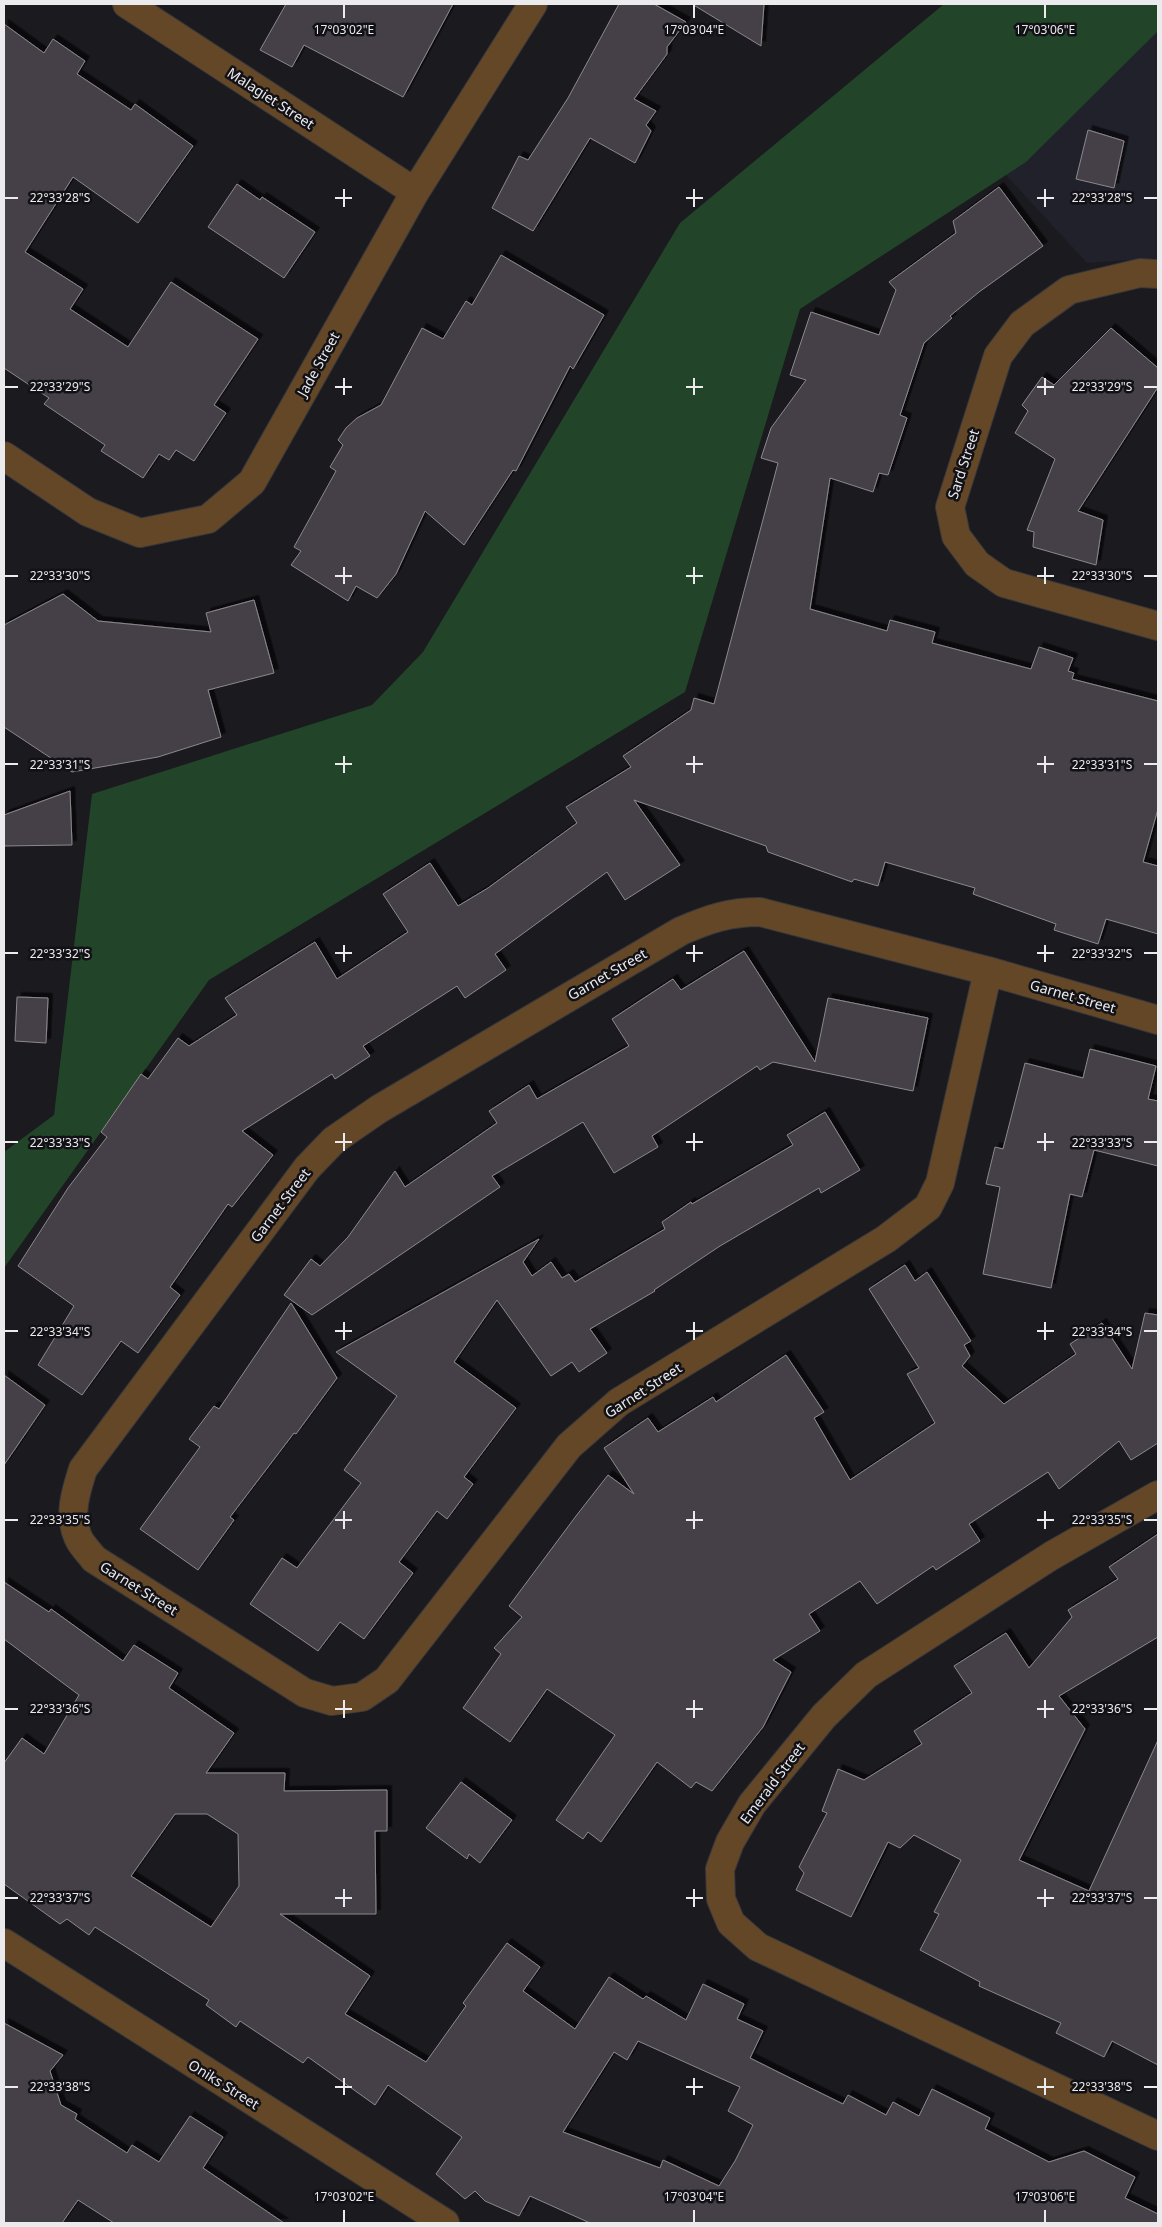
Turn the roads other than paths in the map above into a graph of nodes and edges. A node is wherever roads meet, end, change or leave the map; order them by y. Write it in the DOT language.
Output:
graph roads {
  1 [pos="127,4"];
  2 [pos="533,4"];
  3 [pos="415,192"];
  4 [pos="1158,274"];
  5 [pos="4,456"];
  6 [pos="1158,626"];
  7 [pos="988,971"];
  8 [pos="1158,1020"];
  9 [pos="1158,1494"];
  10 [pos="4,1943"];
  11 [pos="1158,2136"];
  12 [pos="445,2223"];
  1 -- 3 [label="street, Malagiet Street"];
  2 -- 3 [label="street, Jade Street"];
  3 -- 5 [label="street, Jade Street"];
  4 -- 6 [label="street, Sard Street"];
  7 -- 7 [label="street, Garnet Street"];
  7 -- 8 [label="street, Garnet Street"];
  9 -- 11 [label="street, Emerald Street"];
  10 -- 12 [label="street, Oniks Street"];
}
